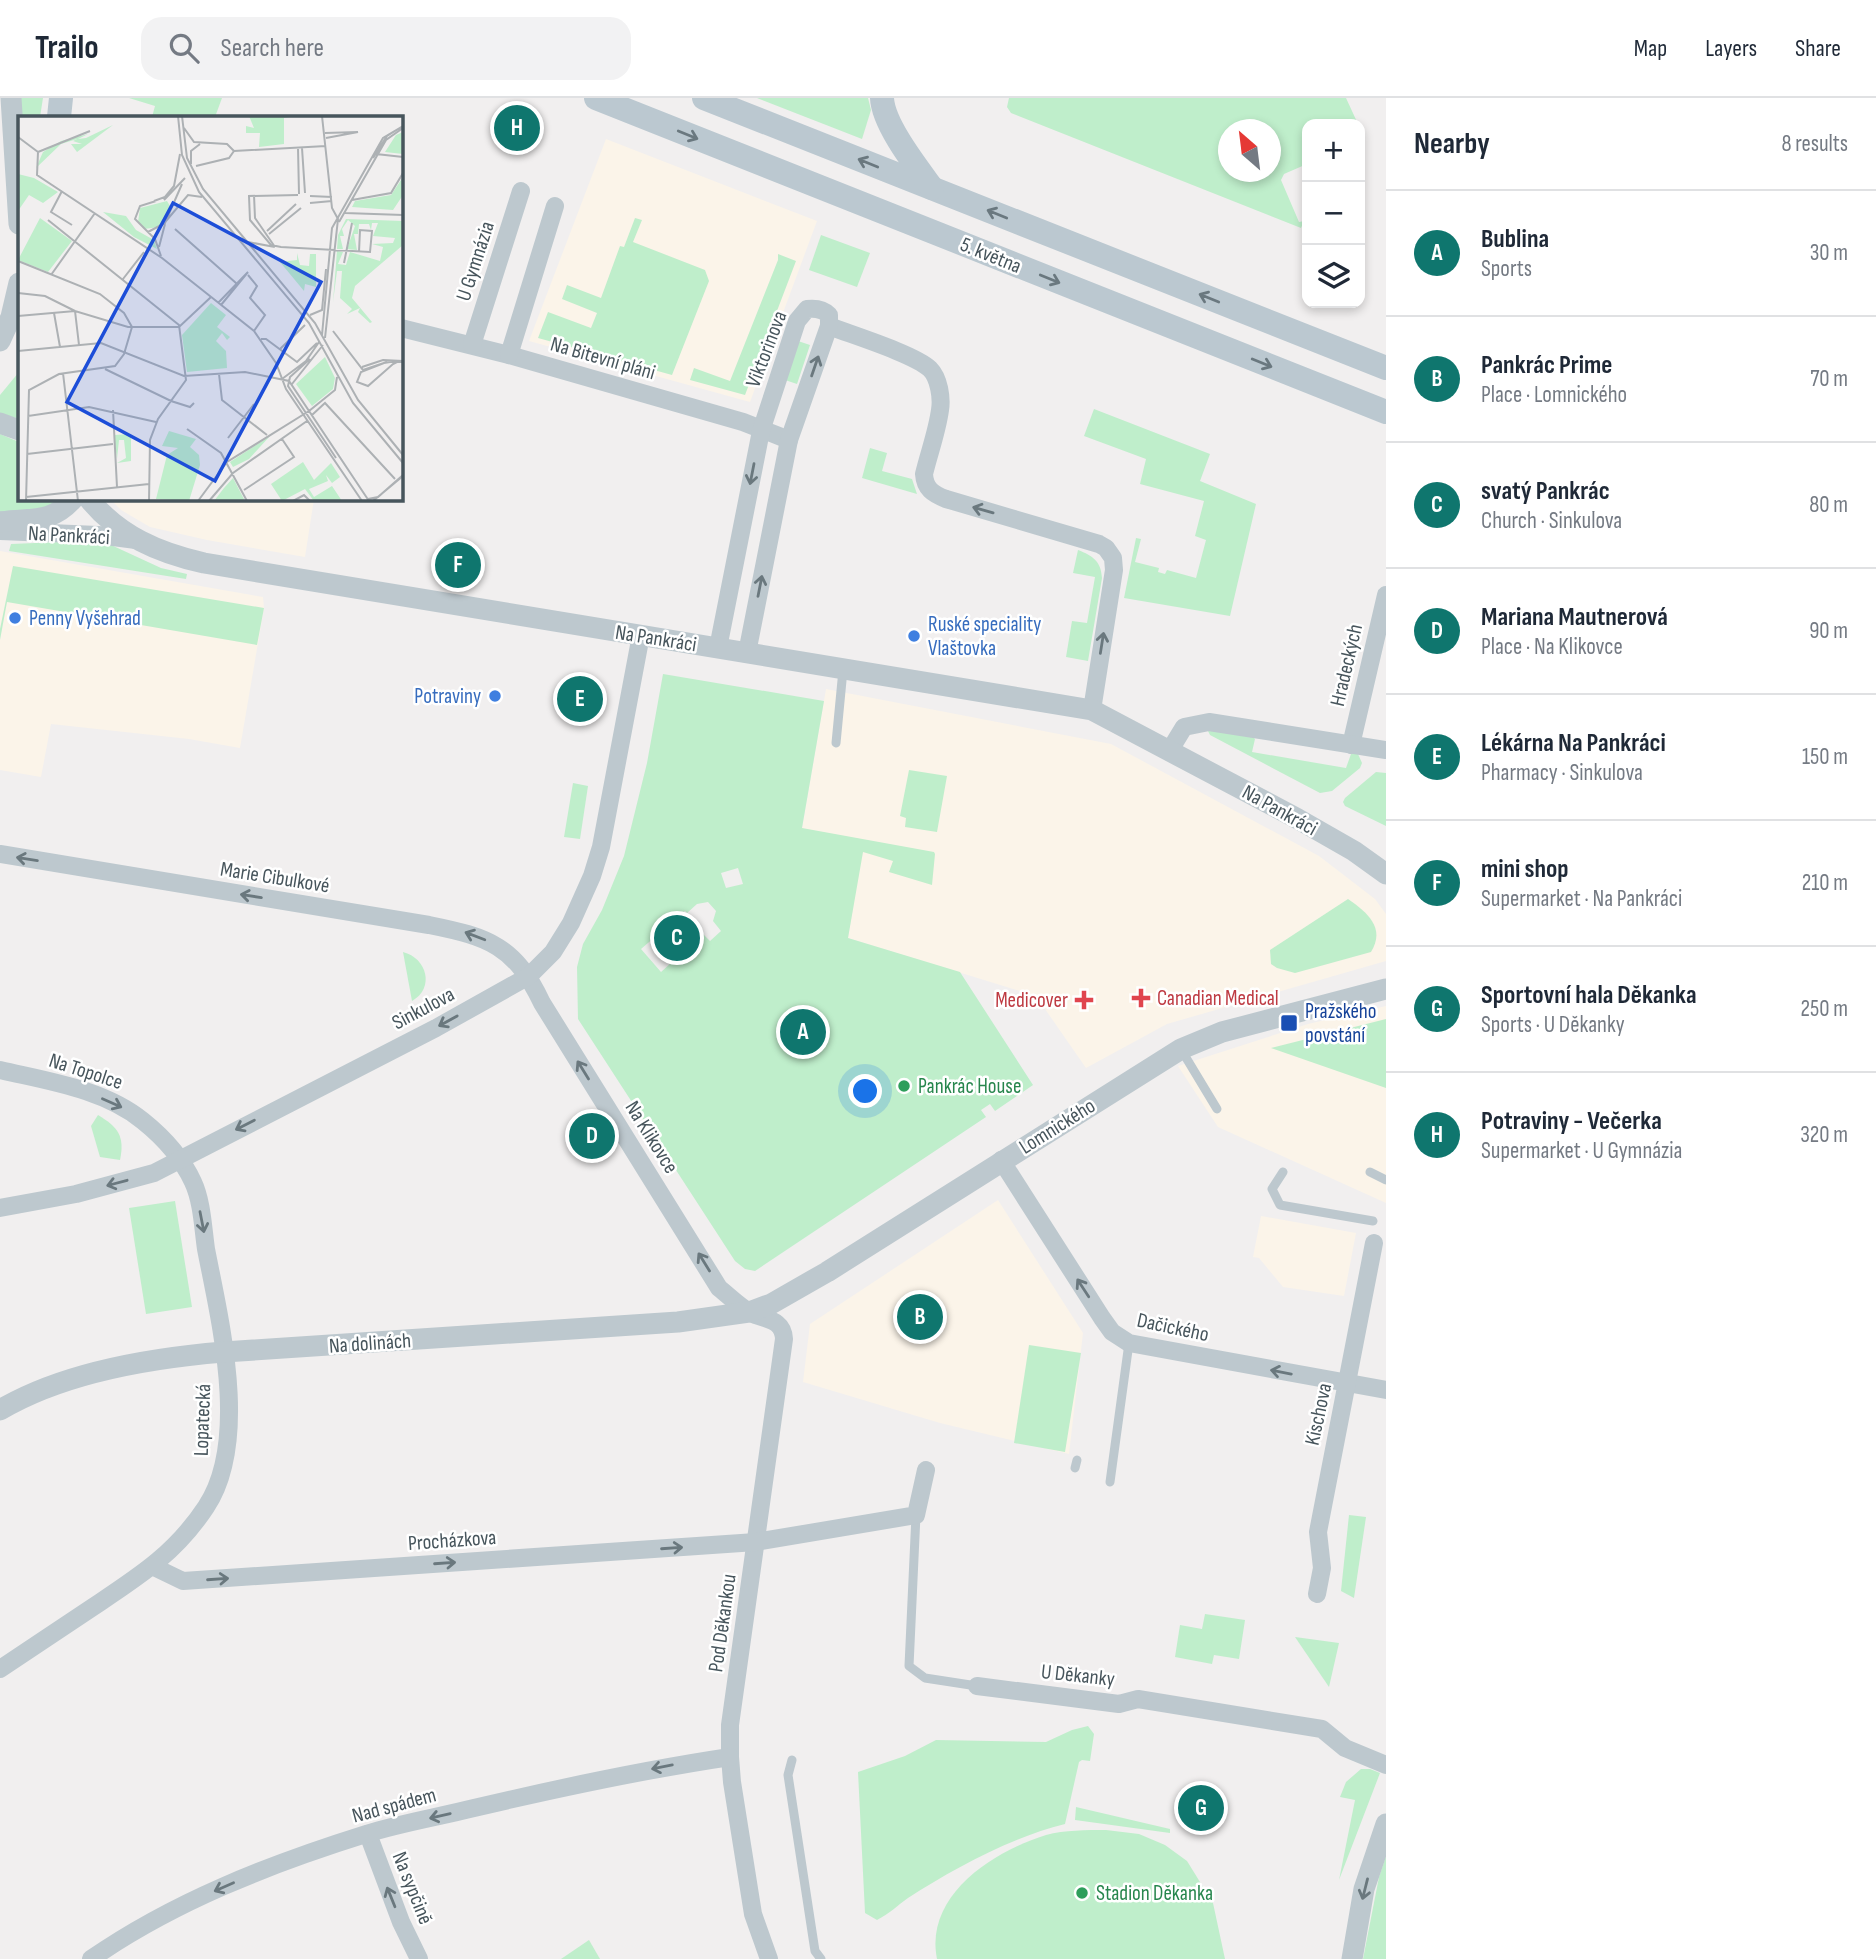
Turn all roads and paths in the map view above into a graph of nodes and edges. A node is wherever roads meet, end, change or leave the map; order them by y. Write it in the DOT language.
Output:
graph roads {
  1 [pos="11,98"];
  2 [pos="61,98"];
  3 [pos="596,98"];
  4 [pos="704,98"];
  5 [pos="882,98"];
  6 [pos="0,103"];
  7 [pos="59,116"];
  8 [pos="12,122"];
  9 [pos="932,188"];
  10 [pos="521,191"];
  11 [pos="555,206"];
  12 [pos="18,209"];
  13 [pos="18,287"];
  14 [pos="829,326"];
  15 [pos="402,328"];
  16 [pos="0,341"];
  17 [pos="472,345"];
  18 [pos="509,355"];
  19 [pos="1386,368"];
  20 [pos="1386,412"];
  21 [pos="0,423"];
  22 [pos="18,430"];
  23 [pos="761,430"];
  24 [pos="789,440"];
  25 [pos="72,500"];
  26 [pos="90,500"];
  27 [pos="0,522"];
  28 [pos="0,531"];
  29 [pos="137,540"];
  30 [pos="1386,596"];
  31 [pos="641,635"];
  32 [pos="718,648"];
  33 [pos="747,653"];
  34 [pos="843,669"];
  35 [pos="1092,710"];
  36 [pos="836,743"];
  37 [pos="1352,745"];
  38 [pos="1170,750"];
  39 [pos="1386,750"];
  40 [pos="0,854"];
  41 [pos="1386,874"];
  42 [pos="529,976"];
  43 [pos="1386,989"];
  44 [pos="1181,1049"];
  45 [pos="0,1070"];
  46 [pos="1217,1109"];
  47 [pos="180,1158"];
  48 [pos="1001,1160"];
  49 [pos="1283,1172"];
  50 [pos="1370,1172"];
  51 [pos="1386,1180"];
  52 [pos="0,1208"];
  53 [pos="1373,1221"];
  54 [pos="1374,1243"];
  55 [pos="749,1312"];
  56 [pos="1129,1343"];
  57 [pos="225,1352"];
  58 [pos="1348,1385"];
  59 [pos="1386,1390"];
  60 [pos="0,1410"];
  61 [pos="926,1470"];
  62 [pos="1110,1482"];
  63 [pos="916,1515"];
  64 [pos="756,1542"];
  65 [pos="153,1567"];
  66 [pos="1317,1594"];
  67 [pos="0,1669"];
  68 [pos="977,1686"];
  69 [pos="730,1757"];
  70 [pos="792,1760"];
  71 [pos="1386,1765"];
  72 [pos="1386,1824"];
  73 [pos="368,1834"];
  74 [pos="91,1959"];
  75 [pos="419,1959"];
  76 [pos="769,1959"];
  77 [pos="821,1959"];
  78 [pos="1352,1959"];
  1 -- 8 [label="street"];
  2 -- 7 [label="main road"];
  3 -- 20 [label="main road, 5. května, one-way"];
  9 -- 4 [label="main road, 5. května, one-way"];
  5 -- 9 [label="main road"];
  6 -- 8 [label="street"];
  8 -- 12 [label="street"];
  19 -- 9 [label="main road, 5. května, one-way"];
  10 -- 17 [label="street, U Gymnázia"];
  11 -- 18 [label="street"];
  13 -- 16 [label="street"];
  14 -- 23 [label="street, Viktorinova"];
  24 -- 14 [label="street, one-way"];
  35 -- 14 [label="street, one-way"];
  15 -- 17 [label="street, Na Bitevní pláni"];
  17 -- 18 [label="street, Na Bitevní pláni"];
  18 -- 23 [label="street, Na Bitevní pláni"];
  21 -- 22 [label="street"];
  23 -- 24 [label="street, Na Bitevní pláni"];
  23 -- 32 [label="street, Viktorinova, one-way"];
  33 -- 24 [label="street, one-way"];
  25 -- 27 [label="street"];
  26 -- 29 [label="street, Na Pankráci"];
  28 -- 29 [label="street, Na Pankráci"];
  29 -- 31 [label="street, Na Pankráci"];
  30 -- 37 [label="street, Hradeckých"];
  31 -- 32 [label="street, Na Pankráci"];
  31 -- 42 [label="street, Sinkulova"];
  32 -- 33 [label="street, Na Pankráci"];
  33 -- 34 [label="street, Na Pankráci"];
  34 -- 35 [label="street, Na Pankráci"];
  34 -- 36 [label="lane"];
  35 -- 38 [label="street, Na Pankráci"];
  37 -- 38 [label="street"];
  37 -- 39 [label="street"];
  38 -- 41 [label="street, Na Pankráci"];
  42 -- 40 [label="street, Marie Cibulkové, one-way"];
  42 -- 47 [label="street, Sinkulova, one-way"];
  55 -- 42 [label="street, Na Klikovce, one-way"];
  43 -- 44 [label="street, Lomnického"];
  44 -- 46 [label="lane"];
  44 -- 48 [label="street, Lomnického"];
  45 -- 47 [label="street, Na Topolce, one-way"];
  47 -- 52 [label="street, Sinkulova, one-way"];
  47 -- 57 [label="street, Lopatecká, one-way"];
  48 -- 55 [label="street, Lomnického"];
  56 -- 48 [label="street, Dačického, one-way"];
  49 -- 53 [label="lane"];
  50 -- 51 [label="lane"];
  54 -- 58 [label="street, Kischova"];
  55 -- 57 [label="street, Na dolinách"];
  55 -- 64 [label="street, Pod Děkankou"];
  58 -- 56 [label="street, Dačického, one-way"];
  56 -- 62 [label="lane"];
  57 -- 60 [label="street, Na dolinách"];
  57 -- 65 [label="street, Lopatecká"];
  58 -- 59 [label="street, Dačického"];
  58 -- 66 [label="street, Kischova"];
  61 -- 63 [label="street, U Děkanky"];
  63 -- 64 [label="street"];
  63 -- 68 [label="lane, U Děkanky"];
  65 -- 64 [label="street, Procházkova, one-way"];
  64 -- 69 [label="street, Pod Děkankou"];
  65 -- 67 [label="street, Lopatecká"];
  68 -- 71 [label="street, U Děkanky"];
  69 -- 73 [label="street, Nad spádem, one-way"];
  69 -- 76 [label="street, Pod Děkankou"];
  70 -- 77 [label="lane"];
  72 -- 78 [label="street, one-way"];
  73 -- 74 [label="street, Nad spádem, one-way"];
  75 -- 73 [label="street, Na sypčině, one-way"];
}
